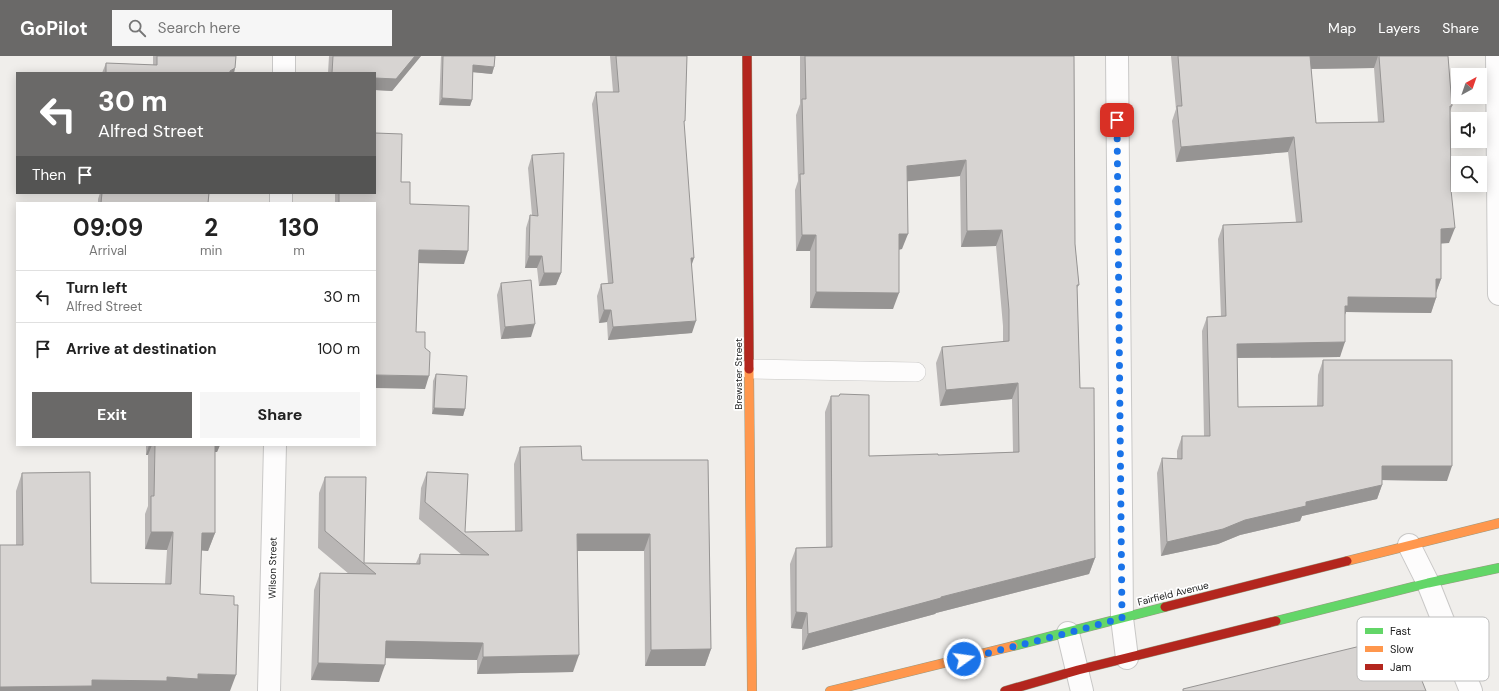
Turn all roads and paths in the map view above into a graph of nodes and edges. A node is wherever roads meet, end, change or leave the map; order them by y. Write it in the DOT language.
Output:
graph roads {
  1 [pos="284,56"];
  2 [pos="747,56"];
  3 [pos="1117,56"];
  4 [pos="1497,56"];
  5 [pos="284,72"];
  6 [pos="1499,294"];
  7 [pos="749,369"];
  8 [pos="916,372"];
  9 [pos="275,446"];
  10 [pos="1499,524"];
  11 [pos="1409,545"];
  12 [pos="1499,568"];
  13 [pos="1428,582"];
  14 [pos="1442,617"];
  15 [pos="1122,618"];
  16 [pos="1068,633"];
  17 [pos="1127,658"];
  18 [pos="1080,681"];
  19 [pos="1467,681"];
  20 [pos="269,691"];
  21 [pos="752,691"];
  22 [pos="830,691"];
  23 [pos="1005,691"];
  24 [pos="1471,691"];
  1 -- 5 [label="street"];
  2 -- 7 [label="main road, Brewster Street"];
  3 -- 15 [label="street"];
  4 -- 6 [label="street"];
  7 -- 8 [label="lane"];
  7 -- 21 [label="main road, Brewster Street"];
  9 -- 20 [label="street, Wilson Street"];
  10 -- 11 [label="main road, Fairfield Avenue"];
  11 -- 13 [label="street"];
  11 -- 15 [label="main road, Fairfield Avenue"];
  12 -- 13 [label="main road"];
  13 -- 14 [label="street"];
  13 -- 17 [label="main road"];
  15 -- 16 [label="main road, Fairfield Avenue"];
  15 -- 17 [label="street"];
  16 -- 18 [label="street"];
  16 -- 22 [label="main road, Fairfield Avenue"];
  17 -- 18 [label="main road"];
  18 -- 23 [label="main road"];
  19 -- 24 [label="street"];
}
